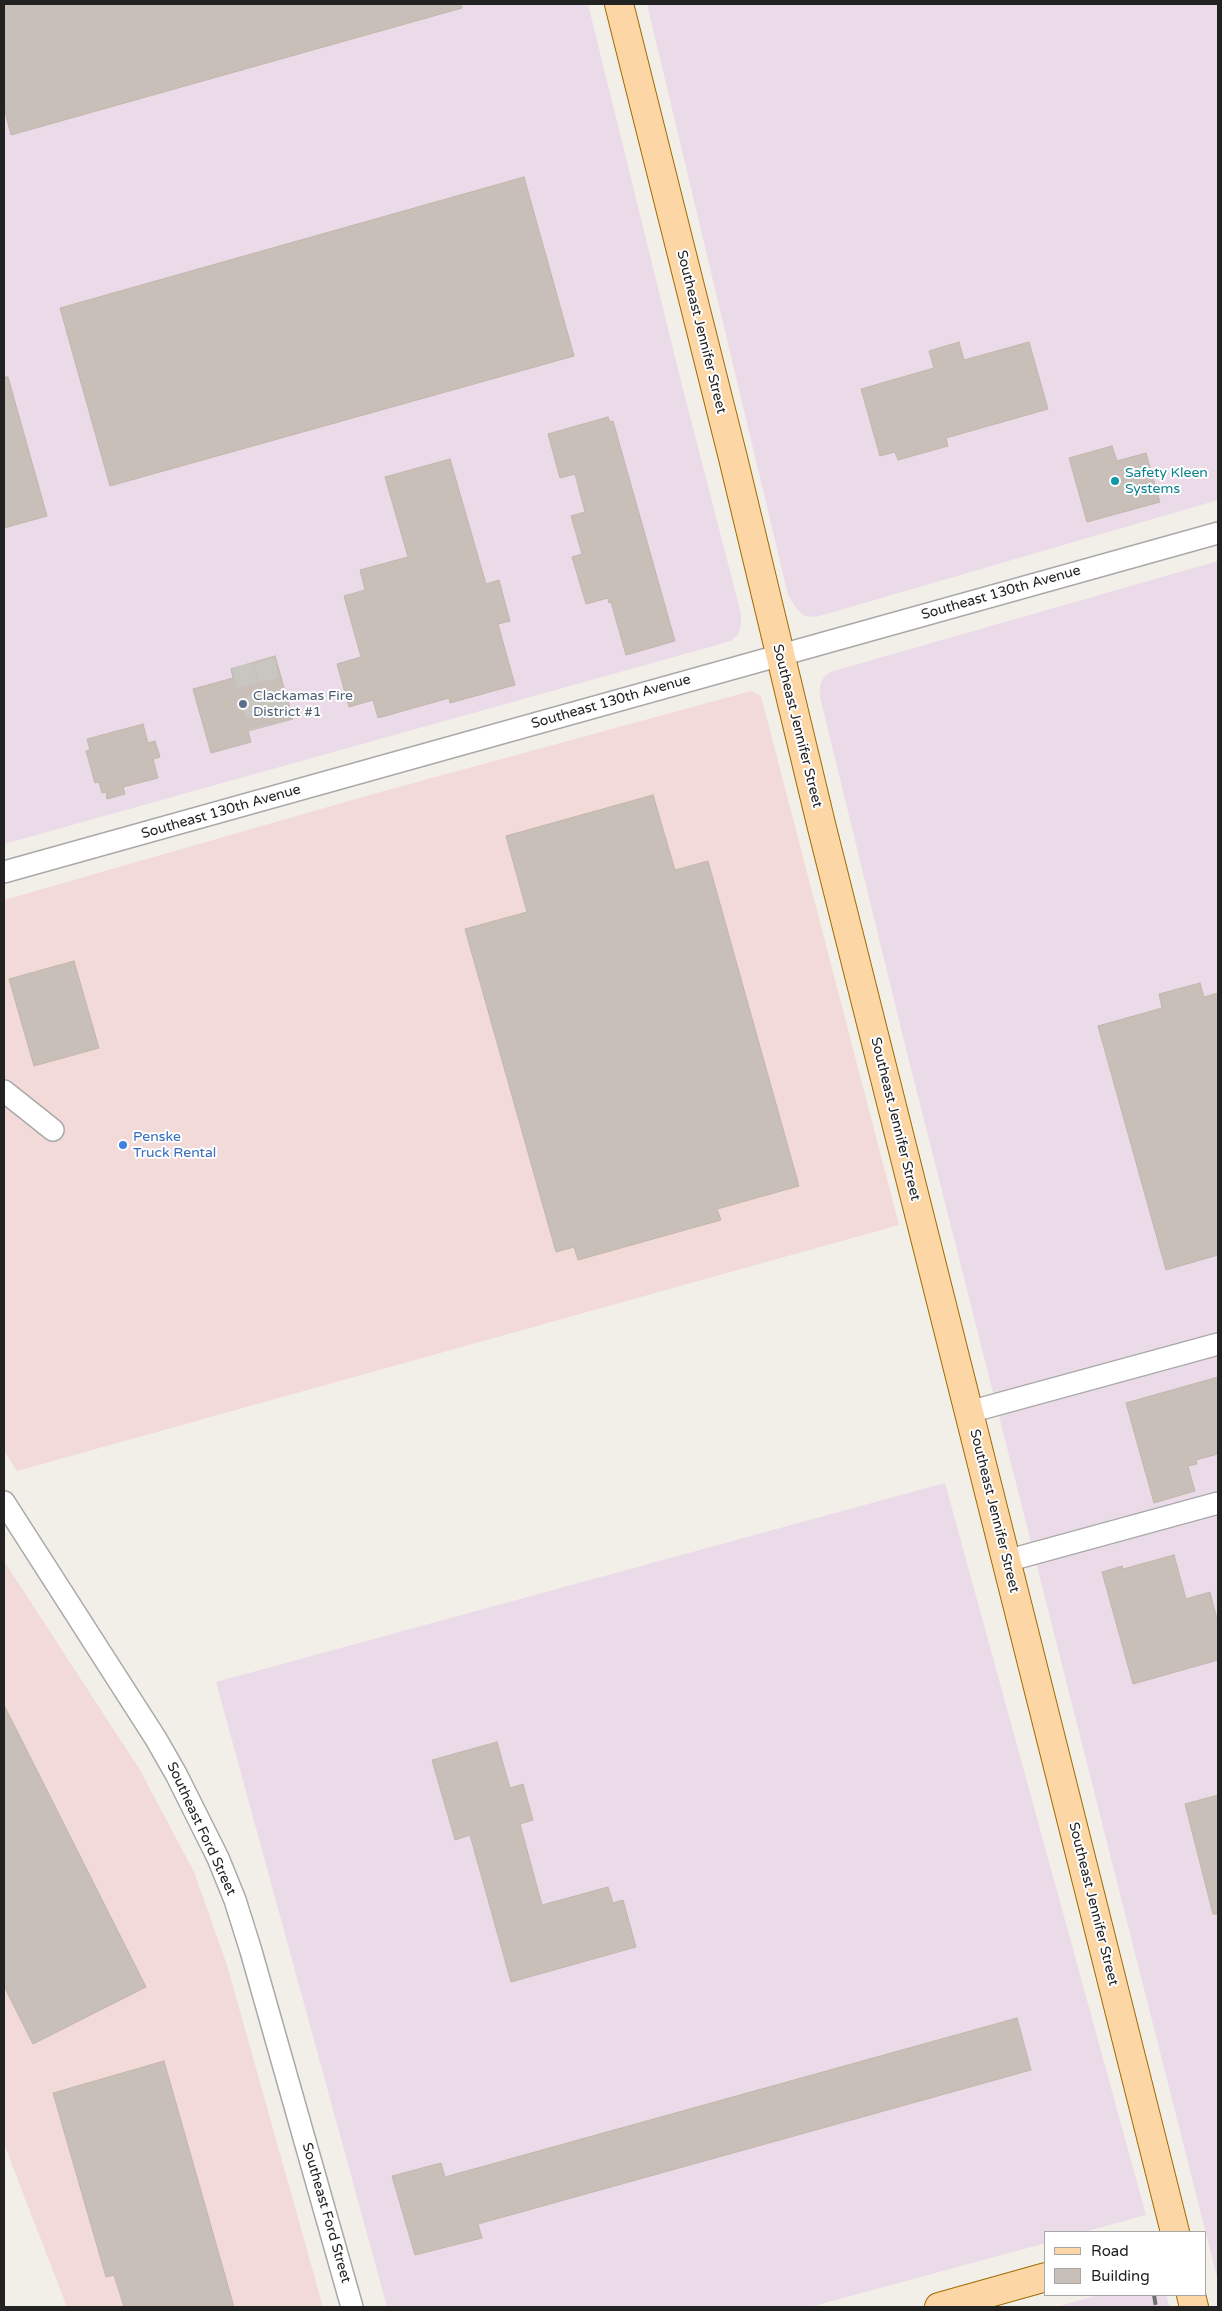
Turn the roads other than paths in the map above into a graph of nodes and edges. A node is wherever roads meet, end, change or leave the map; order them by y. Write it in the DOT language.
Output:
graph roads {
  1 [pos="619,4"];
  2 [pos="1218,533"];
  3 [pos="779,655"];
  4 [pos="4,872"];
  5 [pos="4,1091"];
  6 [pos="4,1107"];
  7 [pos="1218,1344"];
  8 [pos="969,1412"];
  9 [pos="4,1502"];
  10 [pos="1218,1503"];
  11 [pos="1006,1561"];
  12 [pos="1175,2231"];
  13 [pos="1044,2278"];
  14 [pos="352,2307"];
  15 [pos="940,2307"];
  1 -- 3 [label="main road, Southeast Jennifer Street"];
  2 -- 3 [label="street, Southeast 130th Avenue"];
  3 -- 4 [label="street, Southeast 130th Avenue"];
  3 -- 8 [label="main road, Southeast Jennifer Street"];
  5 -- 6 [label="street"];
  7 -- 8 [label="street"];
  8 -- 11 [label="main road, Southeast Jennifer Street"];
  9 -- 14 [label="street, Southeast Ford Street"];
  10 -- 11 [label="street"];
  11 -- 12 [label="main road, Southeast Jennifer Street"];
  13 -- 15 [label="main road"];
}
